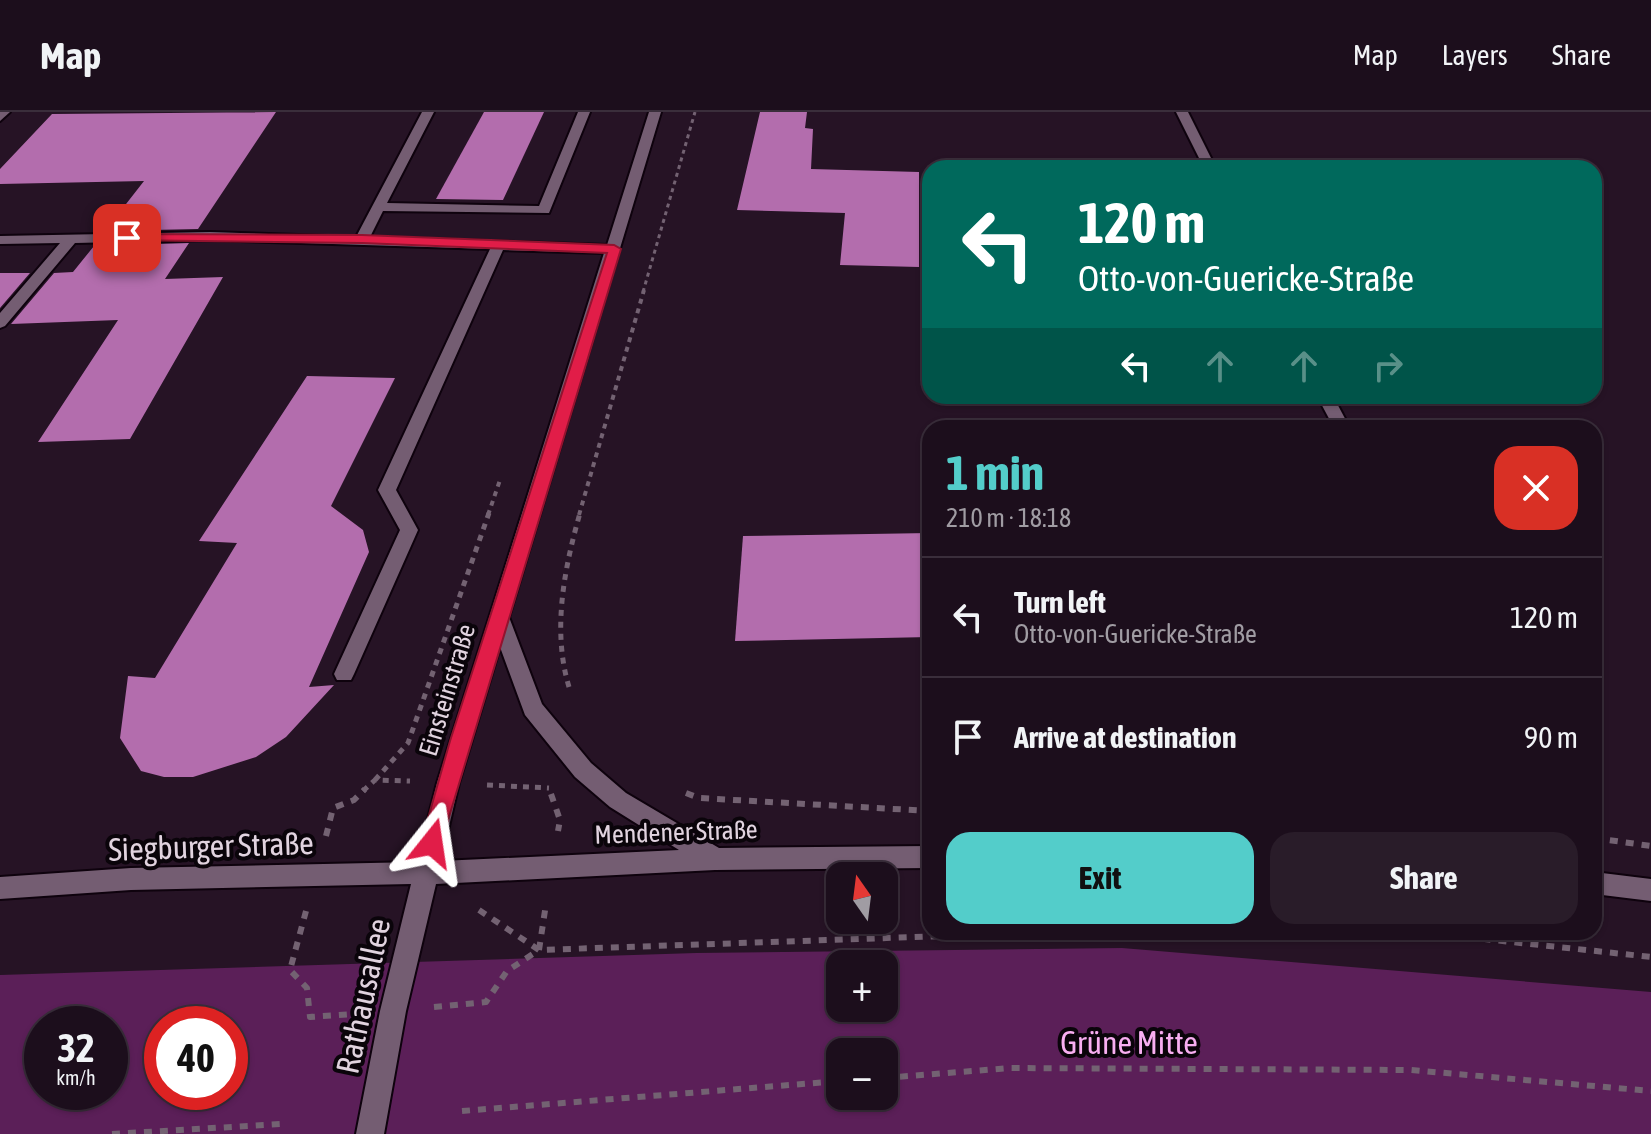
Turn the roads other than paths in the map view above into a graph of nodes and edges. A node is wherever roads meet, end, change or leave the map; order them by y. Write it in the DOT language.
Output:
graph roads {
  1 [pos="4,112"];
  2 [pos="428,112"];
  3 [pos="584,112"];
  4 [pos="655,112"];
  5 [pos="1182,112"];
  6 [pos="0,117"];
  7 [pos="1206,160"];
  8 [pos="380,207"];
  9 [pos="71,239"];
  10 [pos="362,239"];
  11 [pos="0,240"];
  12 [pos="498,246"];
  13 [pos="614,249"];
  14 [pos="0,323"];
  15 [pos="499,617"];
  16 [pos="344,674"];
  17 [pos="922,857"];
  18 [pos="715,859"];
  19 [pos="424,873"];
  20 [pos="1602,884"];
  21 [pos="0,888"];
  22 [pos="1651,890"];
  23 [pos="370,1134"];
  1 -- 6 [label="street"];
  2 -- 8 [label="street"];
  3 -- 8 [label="street"];
  4 -- 13 [label="street, Einsteinstraße"];
  5 -- 7 [label="street"];
  8 -- 10 [label="street"];
  9 -- 10 [label="street"];
  9 -- 11 [label="street"];
  9 -- 14 [label="street"];
  10 -- 12 [label="street"];
  12 -- 13 [label="street"];
  12 -- 16 [label="street"];
  13 -- 15 [label="street, Einsteinstraße"];
  15 -- 18 [label="street, Einsteinstraße"];
  15 -- 19 [label="street, Einsteinstraße"];
  17 -- 18 [label="street, Mendener Straße"];
  18 -- 19 [label="street, Mendener Straße"];
  19 -- 21 [label="street, Siegburger Straße"];
  19 -- 23 [label="street, Rathausallee"];
  20 -- 22 [label="street"];
}
